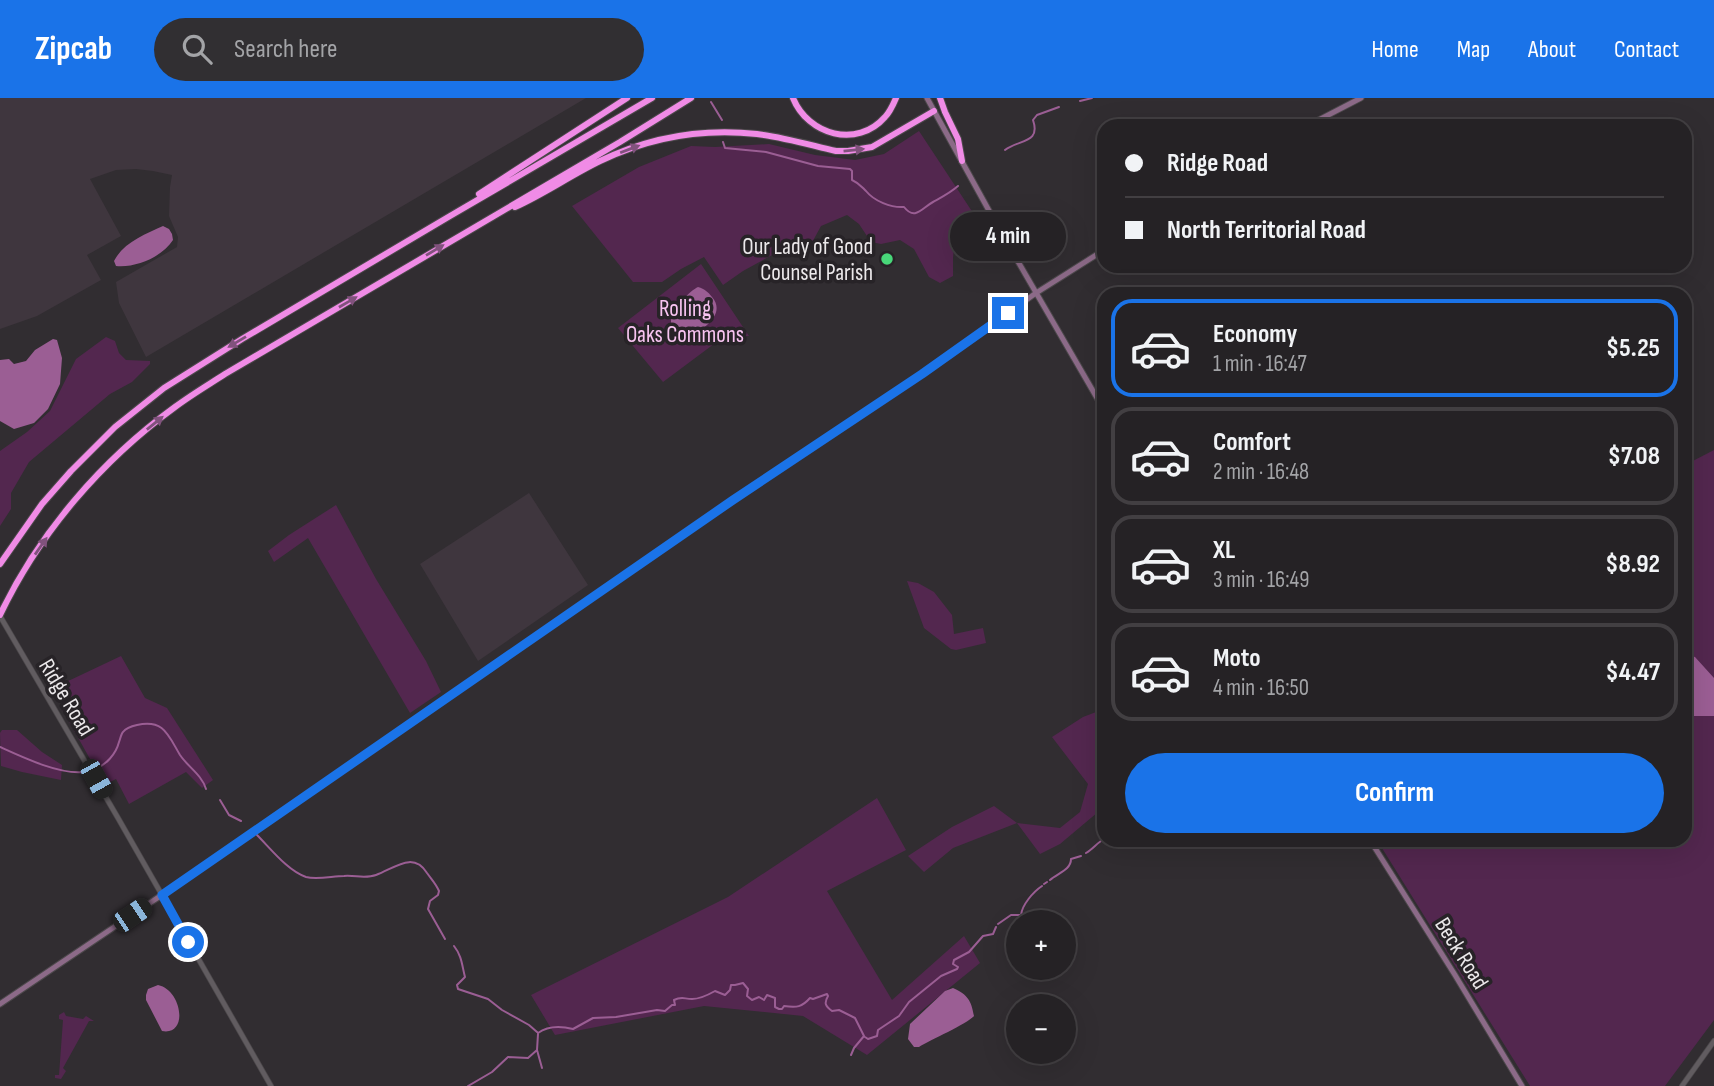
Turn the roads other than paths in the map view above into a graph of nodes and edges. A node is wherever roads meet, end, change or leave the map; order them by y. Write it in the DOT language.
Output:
graph roads {
  1 [pos="627,98"];
  2 [pos="652,98"];
  3 [pos="691,98"];
  4 [pos="793,98"];
  5 [pos="897,98"];
  6 [pos="927,98"];
  7 [pos="940,98"];
  8 [pos="1361,98"];
  9 [pos="934,111"];
  10 [pos="1320,119"];
  11 [pos="962,161"];
  12 [pos="450,216"];
  13 [pos="481,223"];
  14 [pos="1097,254"];
  15 [pos="1036,293"];
  16 [pos="1097,398"];
  17 [pos="0,565"];
  18 [pos="0,615"];
  19 [pos="1374,847"];
  20 [pos="162,895"];
  21 [pos="0,1004"];
  22 [pos="1714,1041"];
  23 [pos="271,1086"];
  24 [pos="1522,1086"];
  25 [pos="1682,1086"];
  1 -- 12 [label="highway"];
  2 -- 12 [label="highway"];
  3 -- 13 [label="highway"];
  4 -- 5 [label="highway"];
  6 -- 9 [label="main road"];
  7 -- 11 [label="highway"];
  8 -- 10 [label="main road"];
  9 -- 11 [label="main road"];
  13 -- 9 [label="highway, one-way"];
  11 -- 15 [label="main road"];
  12 -- 17 [label="highway, one-way"];
  18 -- 13 [label="highway, one-way"];
  14 -- 15 [label="main road"];
  15 -- 16 [label="main road"];
  15 -- 20 [label="main road"];
  18 -- 20 [label="street, Ridge Road"];
  19 -- 24 [label="main road, Beck Road"];
  20 -- 21 [label="main road"];
  20 -- 23 [label="street, Ridge Road"];
  22 -- 25 [label="street"];
}
